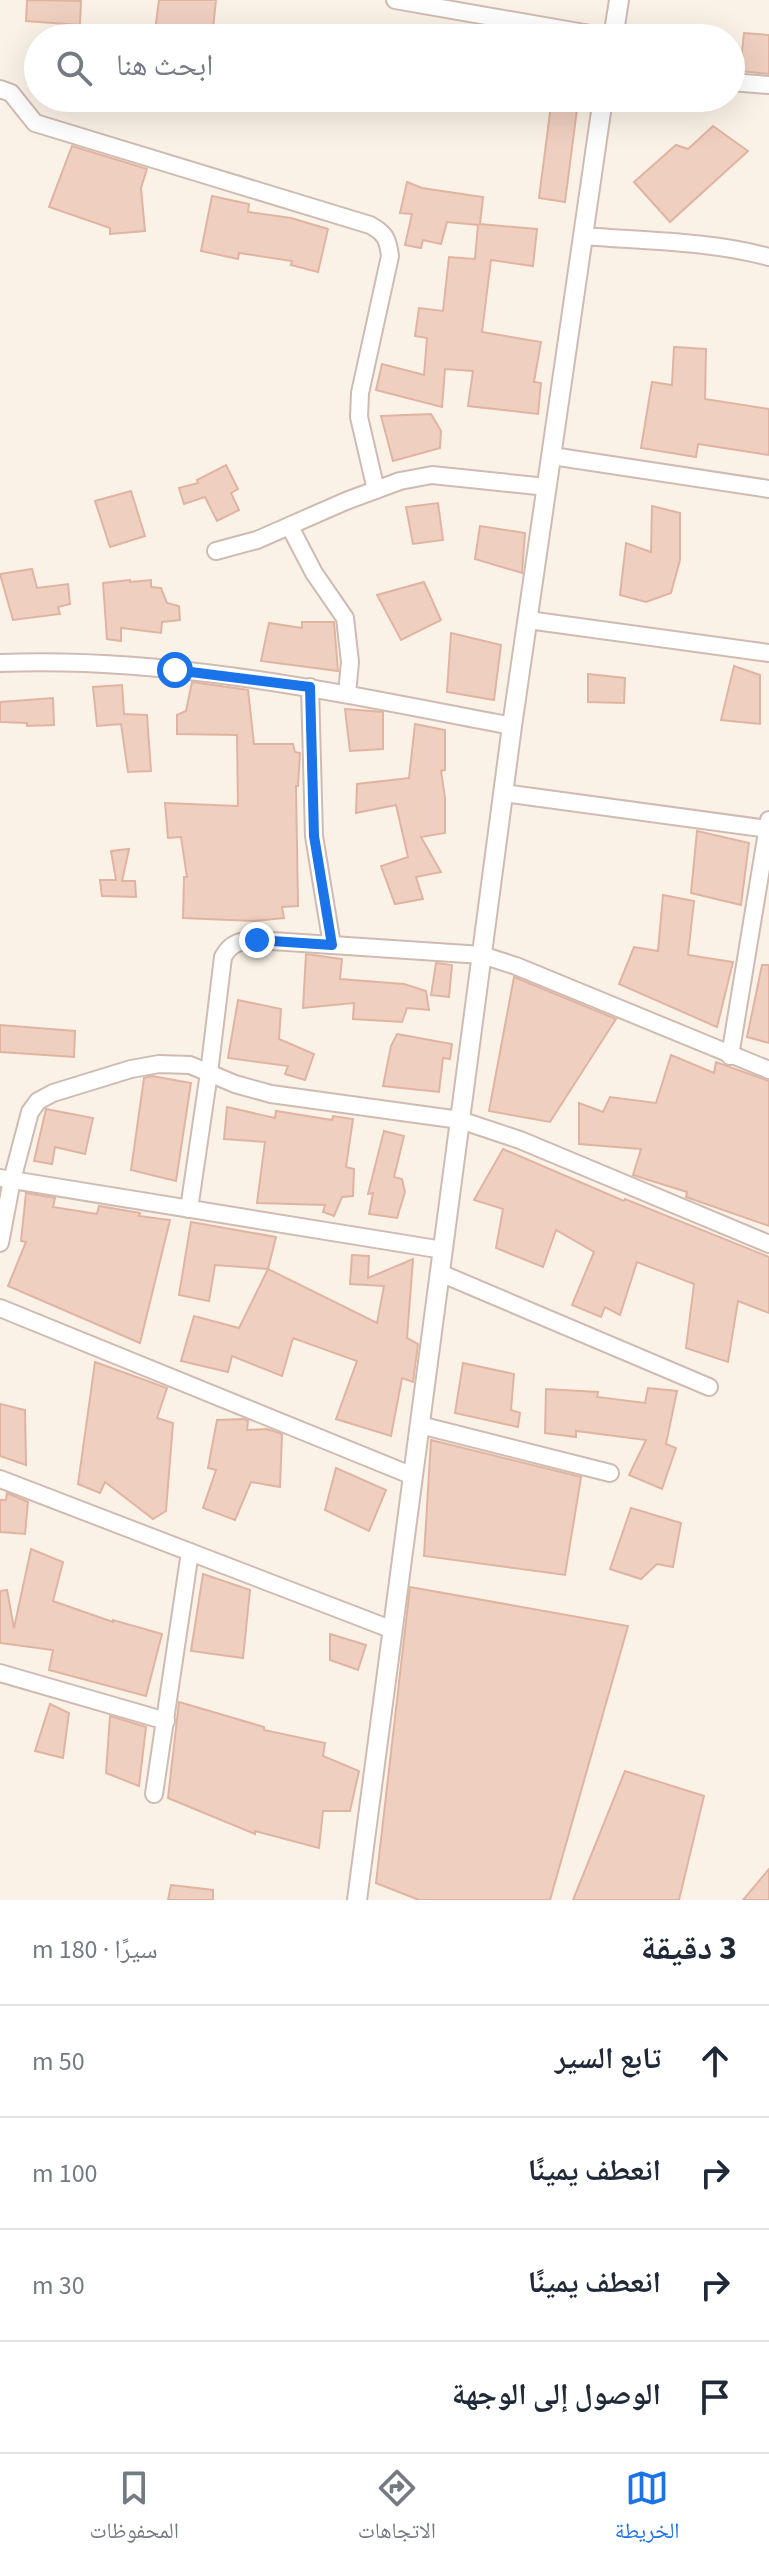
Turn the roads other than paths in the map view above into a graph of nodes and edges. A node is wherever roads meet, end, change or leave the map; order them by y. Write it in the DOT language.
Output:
graph roads {
  1 [pos="395,0"];
  2 [pos="619,0"];
  3 [pos="533,24"];
  4 [pos="615,24"];
  5 [pos="745,83"];
  6 [pos="769,85"];
  7 [pos="0,89"];
  8 [pos="24,109"];
  9 [pos="26,112"];
  10 [pos="601,112"];
  11 [pos="583,236"];
  12 [pos="769,257"];
  13 [pos="552,456"];
  14 [pos="547,487"];
  15 [pos="769,489"];
  16 [pos="376,490"];
  17 [pos="290,527"];
  18 [pos="216,551"];
  19 [pos="528,620"];
  20 [pos="769,653"];
  21 [pos="0,663"];
  22 [pos="310,687"];
  23 [pos="347,694"];
  24 [pos="512,726"];
  25 [pos="503,793"];
  26 [pos="768,823"];
  27 [pos="332,945"];
  28 [pos="482,955"];
  29 [pos="730,1056"];
  30 [pos="769,1070"];
  31 [pos="209,1073"];
  32 [pos="460,1120"];
  33 [pos="6,1179"];
  34 [pos="189,1209"];
  35 [pos="0,1243"];
  36 [pos="769,1244"];
  37 [pos="443,1250"];
  38 [pos="440,1273"];
  39 [pos="0,1308"];
  40 [pos="709,1387"];
  41 [pos="420,1425"];
  42 [pos="610,1473"];
  43 [pos="413,1476"];
  44 [pos="0,1479"];
  45 [pos="190,1552"];
  46 [pos="393,1630"];
  47 [pos="0,1673"];
  48 [pos="166,1721"];
  49 [pos="154,1794"];
  50 [pos="357,1900"];
  1 -- 3 [label="street"];
  2 -- 4 [label="street"];
  5 -- 6 [label="street"];
  7 -- 8 [label="street"];
  9 -- 16 [label="street"];
  10 -- 11 [label="street"];
  11 -- 12 [label="street"];
  11 -- 13 [label="street"];
  13 -- 14 [label="street"];
  13 -- 15 [label="street"];
  14 -- 16 [label="street"];
  14 -- 19 [label="street"];
  16 -- 17 [label="street"];
  17 -- 18 [label="street"];
  17 -- 23 [label="street"];
  19 -- 20 [label="street"];
  19 -- 24 [label="street"];
  21 -- 22 [label="street"];
  22 -- 23 [label="street"];
  22 -- 27 [label="street"];
  23 -- 24 [label="street"];
  24 -- 25 [label="street"];
  25 -- 26 [label="street"];
  25 -- 28 [label="street"];
  26 -- 29 [label="street"];
  27 -- 28 [label="street"];
  27 -- 31 [label="street"];
  28 -- 29 [label="street"];
  28 -- 32 [label="street"];
  29 -- 30 [label="street"];
  31 -- 32 [label="street"];
  31 -- 33 [label="street"];
  31 -- 34 [label="street"];
  32 -- 36 [label="street"];
  32 -- 37 [label="street"];
  33 -- 34 [label="street"];
  33 -- 35 [label="street"];
  34 -- 37 [label="street"];
  37 -- 38 [label="street"];
  38 -- 40 [label="street"];
  38 -- 41 [label="street"];
  39 -- 43 [label="street"];
  41 -- 42 [label="street"];
  41 -- 43 [label="street"];
  43 -- 46 [label="street"];
  44 -- 45 [label="street"];
  45 -- 46 [label="street"];
  45 -- 48 [label="street"];
  46 -- 50 [label="street"];
  47 -- 48 [label="street"];
  48 -- 49 [label="street"];
}
